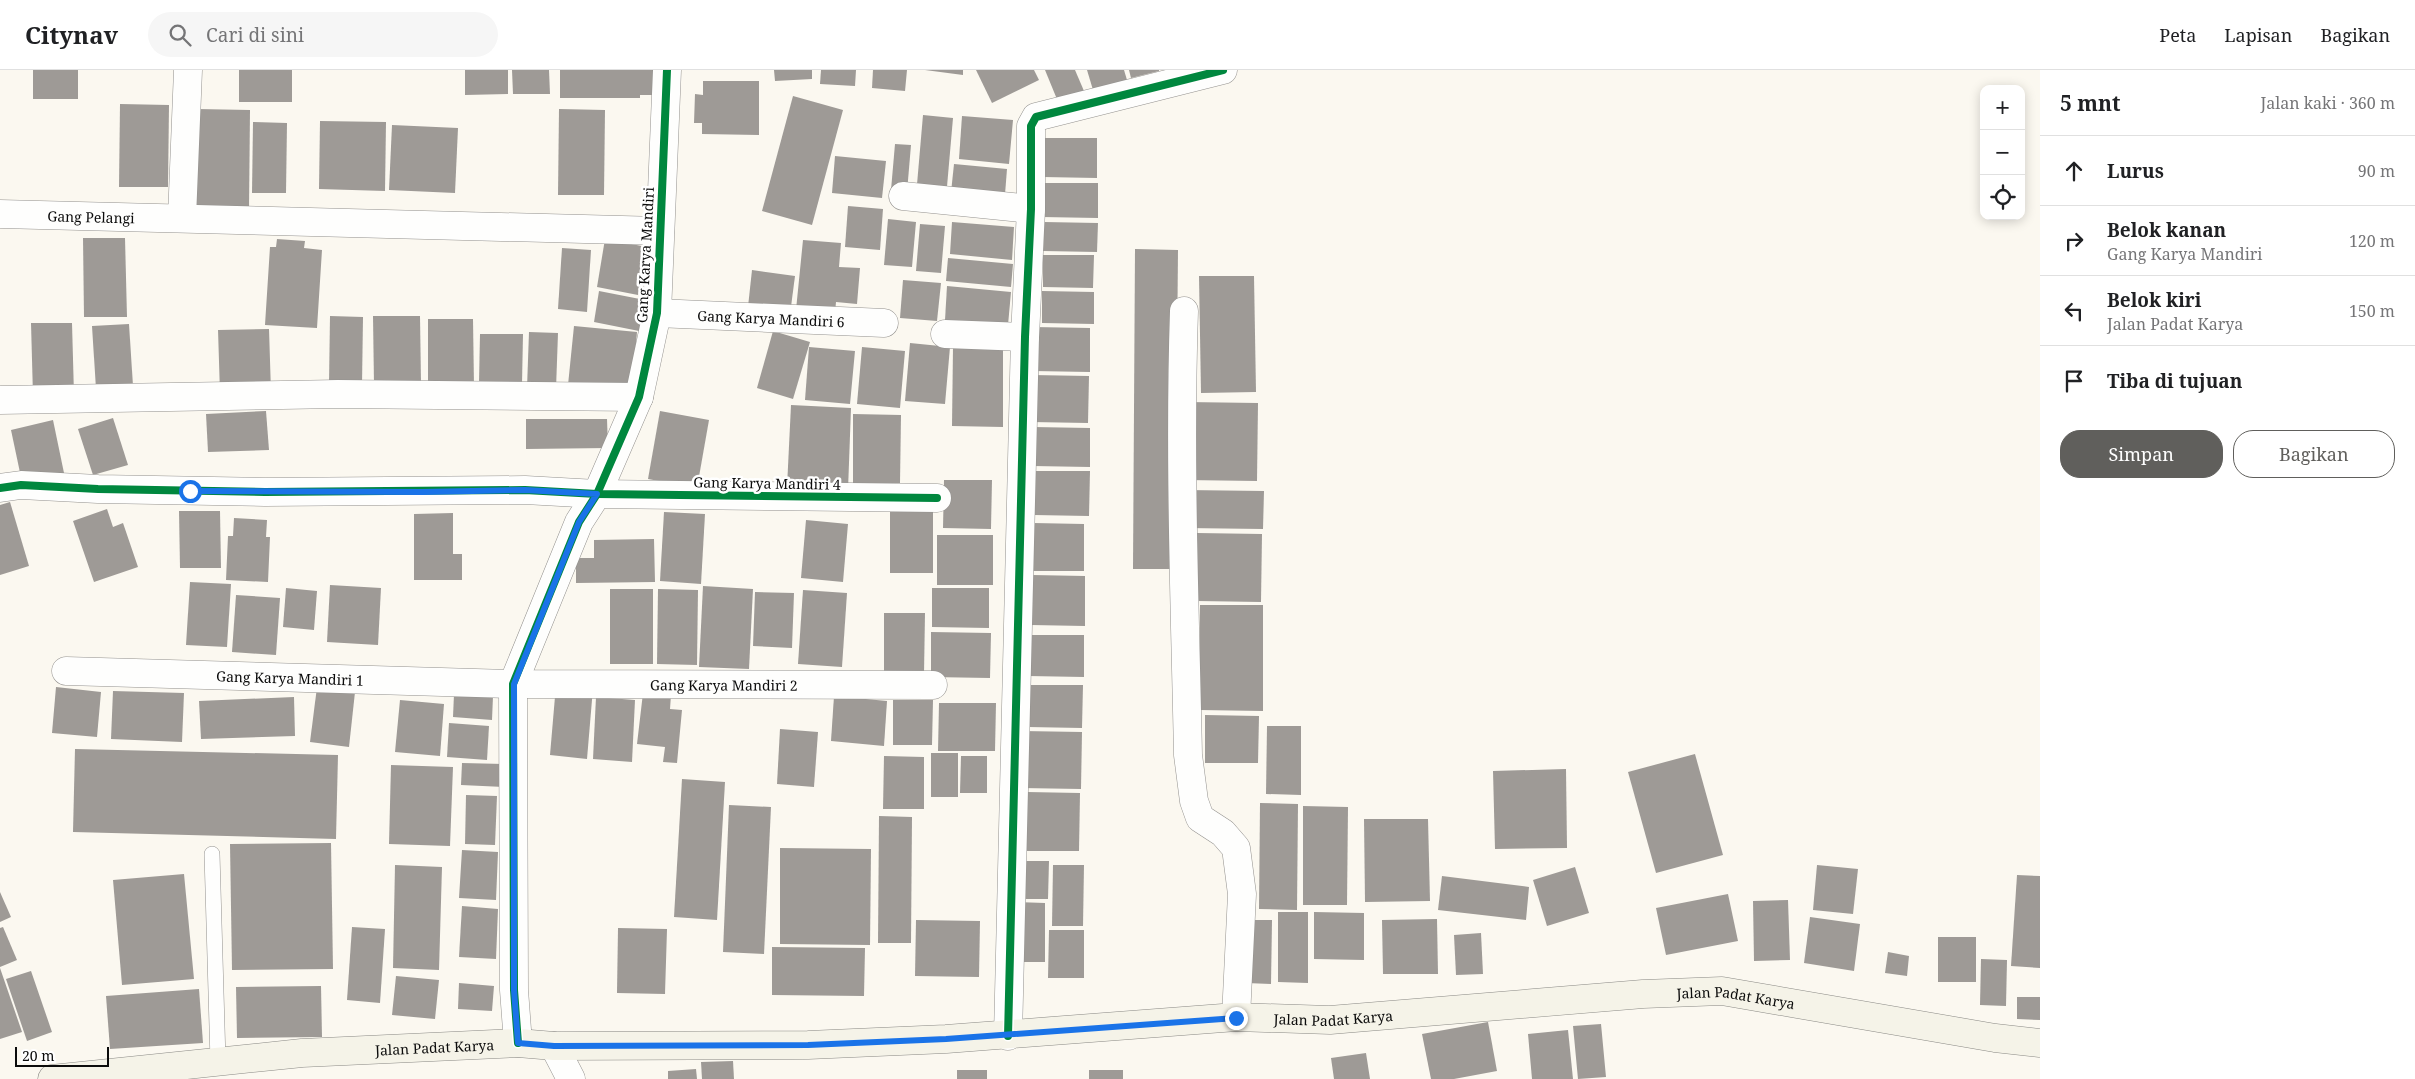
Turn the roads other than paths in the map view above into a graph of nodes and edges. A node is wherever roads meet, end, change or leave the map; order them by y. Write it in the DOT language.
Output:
graph roads {
  1 [pos="188,70"];
  2 [pos="667,70"];
  3 [pos="1223,70"];
  4 [pos="903,196"];
  5 [pos="1031,209"];
  6 [pos="0,214"];
  7 [pos="182,218"];
  8 [pos="660,231"];
  9 [pos="1184,311"];
  10 [pos="657,313"];
  11 [pos="884,323"];
  12 [pos="945,334"];
  13 [pos="1026,337"];
  14 [pos="639,397"];
  15 [pos="0,400"];
  16 [pos="0,488"];
  17 [pos="597,494"];
  18 [pos="937,498"];
  19 [pos="66,671"];
  20 [pos="514,684"];
  21 [pos="933,685"];
  22 [pos="212,854"];
  23 [pos="1236,1018"];
  24 [pos="1008,1036"];
  25 [pos="518,1043"];
  26 [pos="2040,1044"];
  27 [pos="554,1046"];
  28 [pos="218,1061"];
  29 [pos="66,1079"];
  30 [pos="571,1079"];
  1 -- 7 [label="street"];
  2 -- 8 [label="street, Gang Karya Mandiri"];
  3 -- 5 [label="street"];
  4 -- 5 [label="street"];
  5 -- 13 [label="street"];
  6 -- 7 [label="street, Gang Pelangi"];
  7 -- 8 [label="street, Gang Pelangi"];
  8 -- 10 [label="street, Gang Karya Mandiri"];
  9 -- 23 [label="street"];
  10 -- 11 [label="street, Gang Karya Mandiri 6"];
  10 -- 14 [label="street, Gang Karya Mandiri"];
  12 -- 13 [label="street"];
  13 -- 24 [label="street"];
  14 -- 15 [label="street"];
  14 -- 17 [label="street, Gang Karya Mandiri"];
  16 -- 17 [label="street, Gang Karya Mandiri 4"];
  17 -- 18 [label="street, Gang Karya Mandiri 4"];
  17 -- 20 [label="street, Gang Karya Mandiri"];
  19 -- 20 [label="street, Gang Karya Mandiri 1"];
  20 -- 21 [label="street, Gang Karya Mandiri 2"];
  20 -- 25 [label="street, Gang Karya Mandiri"];
  22 -- 28 [label="lane"];
  23 -- 24 [label="main road, Jalan Padat Karya"];
  23 -- 26 [label="main road, Jalan Padat Karya"];
  24 -- 27 [label="main road, Jalan Padat Karya"];
  25 -- 27 [label="main road, Jalan Padat Karya"];
  25 -- 28 [label="main road, Jalan Padat Karya"];
  27 -- 30 [label="street"];
  28 -- 29 [label="main road, Jalan Padat Karya"];
}
